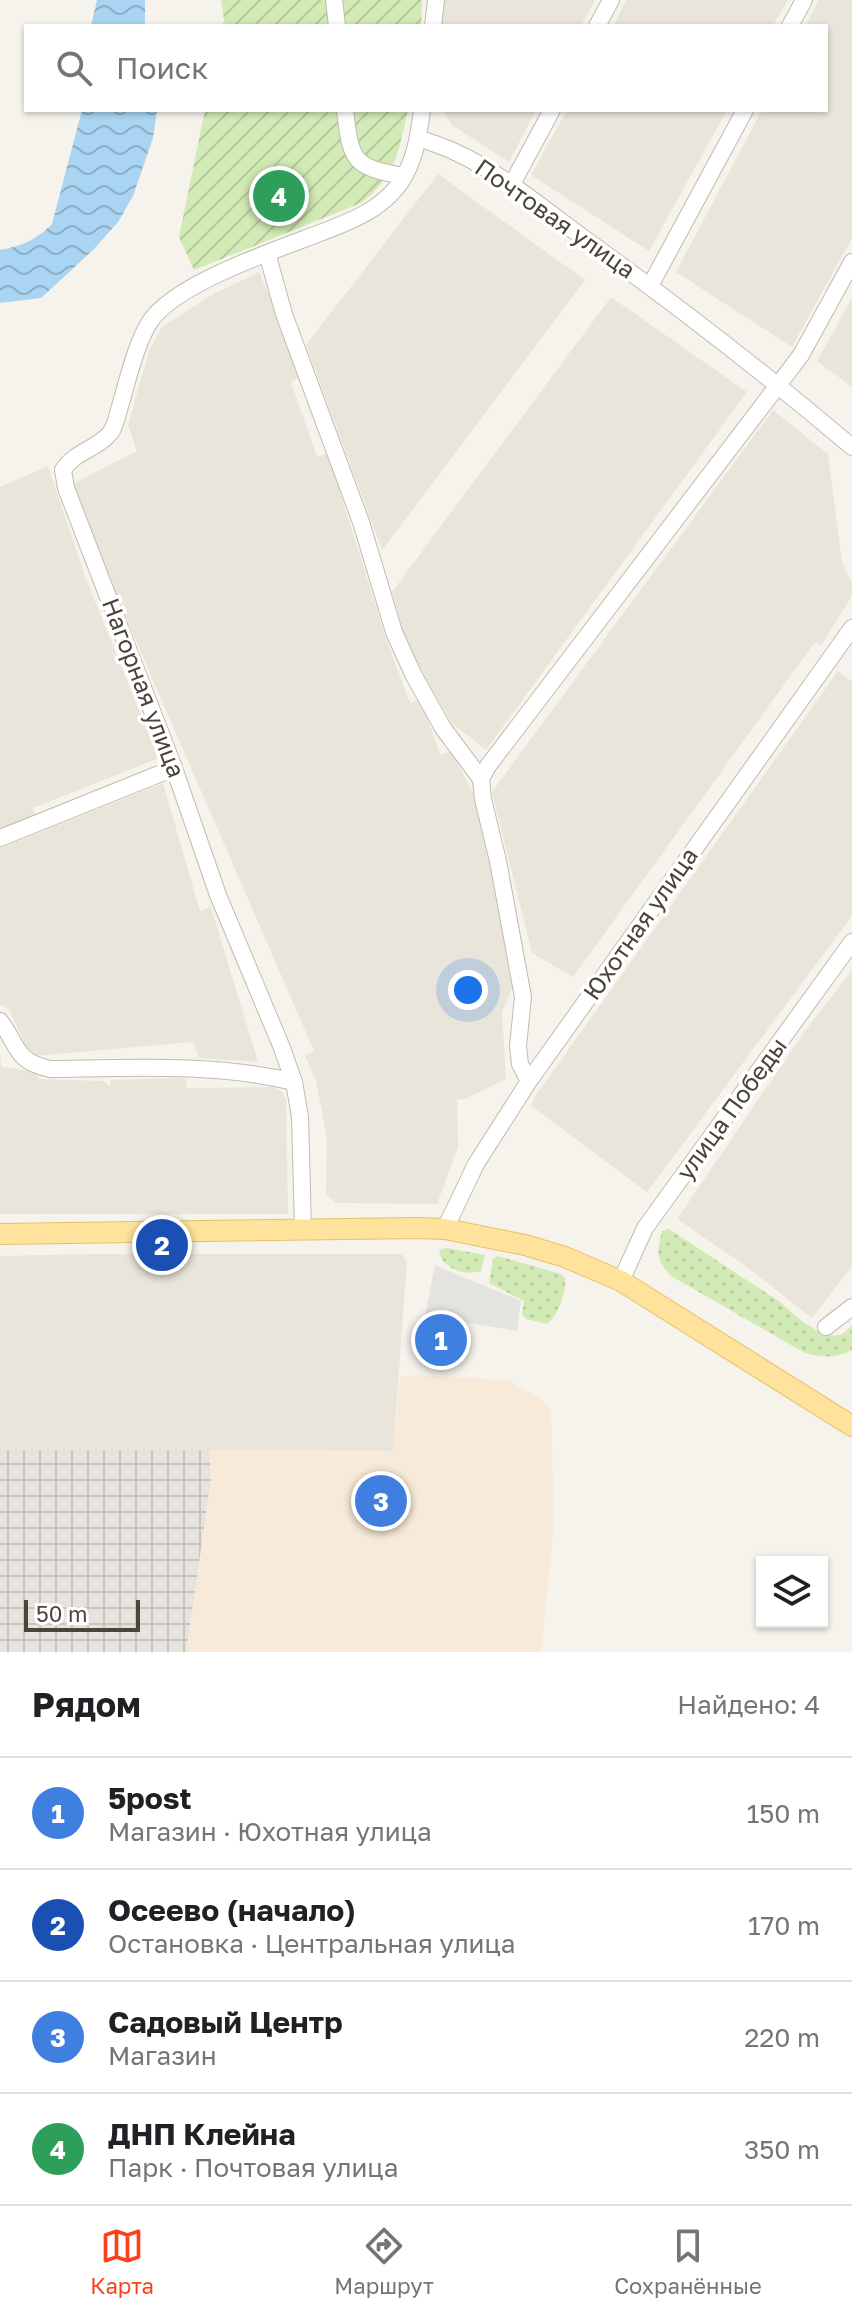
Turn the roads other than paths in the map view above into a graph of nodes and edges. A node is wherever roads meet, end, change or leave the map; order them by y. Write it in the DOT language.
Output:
graph roads {
  1 [pos="334,0"];
  2 [pos="436,0"];
  3 [pos="611,0"];
  4 [pos="804,0"];
  5 [pos="337,24"];
  6 [pos="433,24"];
  7 [pos="598,24"];
  8 [pos="791,24"];
  9 [pos="345,112"];
  10 [pos="422,112"];
  11 [pos="551,112"];
  12 [pos="744,112"];
  13 [pos="418,138"];
  14 [pos="404,176"];
  15 [pos="511,186"];
  16 [pos="261,256"];
  17 [pos="852,262"];
  18 [pos="650,286"];
  19 [pos="779,384"];
  20 [pos="852,447"];
  21 [pos="852,628"];
  22 [pos="174,768"];
  23 [pos="481,779"];
  24 [pos="0,838"];
  25 [pos="852,942"];
  26 [pos="0,1021"];
  27 [pos="529,1081"];
  28 [pos="294,1082"];
  29 [pos="303,1229"];
  30 [pos="445,1229"];
  31 [pos="0,1234"];
  32 [pos="621,1281"];
  33 [pos="852,1307"];
  34 [pos="826,1327"];
  35 [pos="852,1426"];
  1 -- 5 [label="street"];
  2 -- 6 [label="street"];
  3 -- 7 [label="street"];
  4 -- 8 [label="street"];
  9 -- 14 [label="street"];
  10 -- 13 [label="street"];
  11 -- 15 [label="street"];
  12 -- 18 [label="street"];
  13 -- 14 [label="street"];
  13 -- 15 [label="street, Почтовая улица"];
  14 -- 16 [label="street"];
  15 -- 18 [label="street, Почтовая улица"];
  16 -- 22 [label="street, Нагорная улица"];
  16 -- 23 [label="street"];
  17 -- 19 [label="street"];
  18 -- 19 [label="street, Почтовая улица"];
  19 -- 20 [label="street, Почтовая улица"];
  19 -- 23 [label="street"];
  21 -- 27 [label="street, Юхотная улица"];
  22 -- 24 [label="street"];
  22 -- 28 [label="street, Нагорная улица"];
  23 -- 27 [label="street"];
  25 -- 32 [label="street, улица Победы"];
  26 -- 28 [label="street"];
  27 -- 30 [label="street, Юхотная улица"];
  28 -- 29 [label="street, Нагорная улица"];
  29 -- 30 [label="main road"];
  29 -- 31 [label="main road"];
  30 -- 32 [label="main road"];
  32 -- 35 [label="main road"];
  33 -- 34 [label="street"];
}
